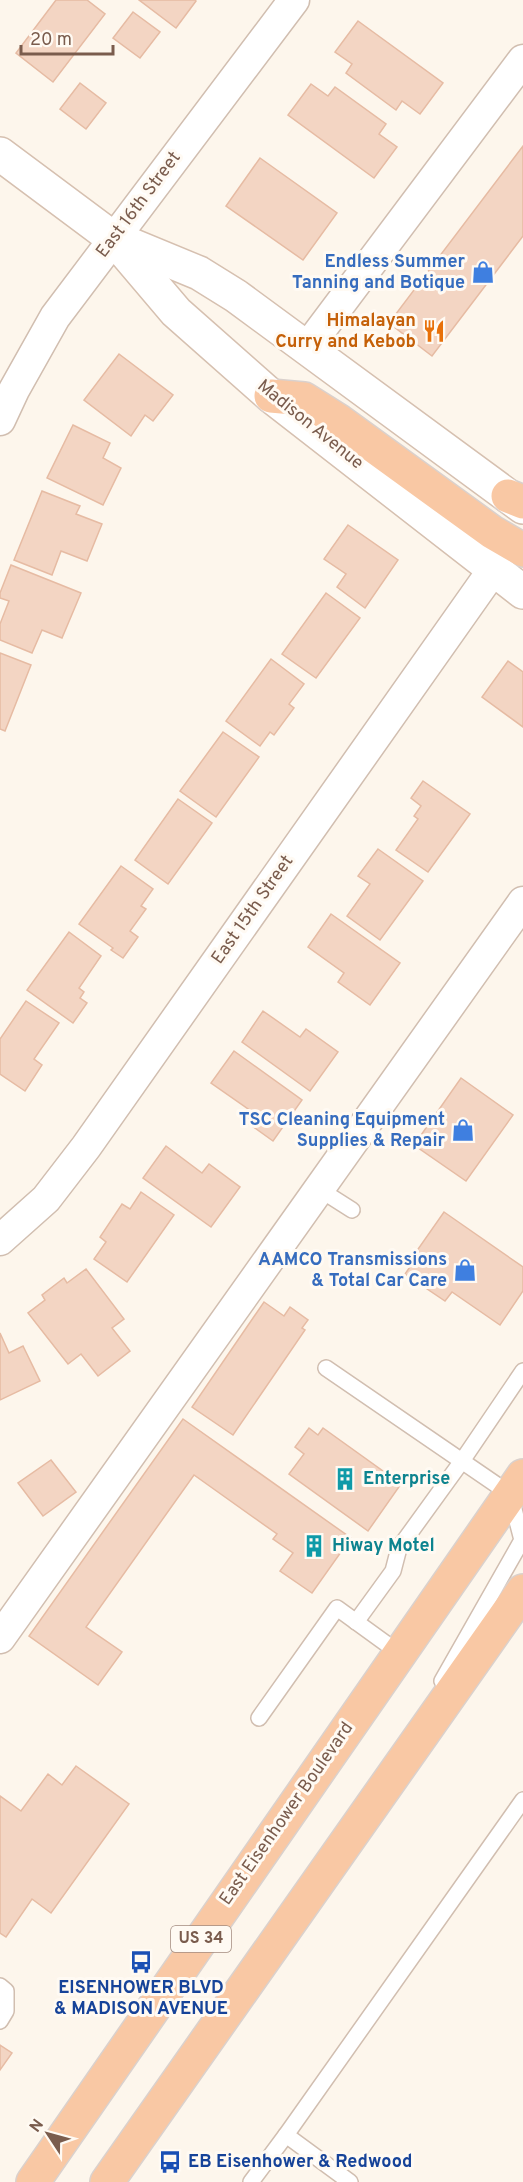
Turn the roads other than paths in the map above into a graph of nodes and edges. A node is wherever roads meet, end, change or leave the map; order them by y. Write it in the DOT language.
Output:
graph roads {
  1 [pos="294,0"];
  2 [pos="523,60"];
  3 [pos="0,154"];
  4 [pos="114,238"];
  5 [pos="308,348"];
  6 [pos="272,396"];
  7 [pos="0,420"];
  8 [pos="518,502"];
  9 [pos="523,550"];
  10 [pos="493,570"];
  11 [pos="523,592"];
  12 [pos="519,918"];
  13 [pos="320,1189"];
  14 [pos="352,1210"];
  15 [pos="0,1240"];
  16 [pos="326,1368"];
  17 [pos="523,1371"];
  18 [pos="462,1461"];
  19 [pos="517,1485"];
  20 [pos="523,1591"];
  21 [pos="356,1622"];
  22 [pos="0,1638"];
  23 [pos="399,1653"];
  24 [pos="259,1718"];
  25 [pos="523,1800"];
  26 [pos="373,1804"];
  27 [pos="0,1986"];
  28 [pos="0,2021"];
  29 [pos="286,2135"];
  30 [pos="33,2182"];
  31 [pos="108,2182"];
  32 [pos="251,2182"];
  33 [pos="350,2182"];
  1 -- 4 [label="street, East 16th Street"];
  2 -- 5 [label="street"];
  3 -- 4 [label="main road, Madison Avenue"];
  4 -- 5 [label="main road, Madison Avenue"];
  4 -- 6 [label="main road, Madison Avenue"];
  4 -- 7 [label="street, East 16th Street"];
  5 -- 8 [label="main road, Madison Avenue"];
  6 -- 9 [label="highway"];
  6 -- 10 [label="main road, Madison Avenue"];
  10 -- 11 [label="main road, Madison Avenue"];
  10 -- 15 [label="street, East 15th Street"];
  12 -- 13 [label="street"];
  13 -- 14 [label="lane"];
  13 -- 22 [label="street"];
  16 -- 18 [label="lane"];
  17 -- 18 [label="lane"];
  18 -- 19 [label="lane"];
  18 -- 21 [label="lane"];
  19 -- 23 [label="highway, East Eisenhower Boulevard / US 34"];
  19 -- 26 [label="lane"];
  20 -- 26 [label="highway"];
  21 -- 23 [label="lane"];
  21 -- 24 [label="lane"];
  23 -- 30 [label="highway, East Eisenhower Boulevard / US 34"];
  25 -- 29 [label="lane"];
  26 -- 31 [label="highway"];
  27 -- 28 [label="lane"];
  29 -- 32 [label="lane"];
  29 -- 33 [label="lane"];
}
